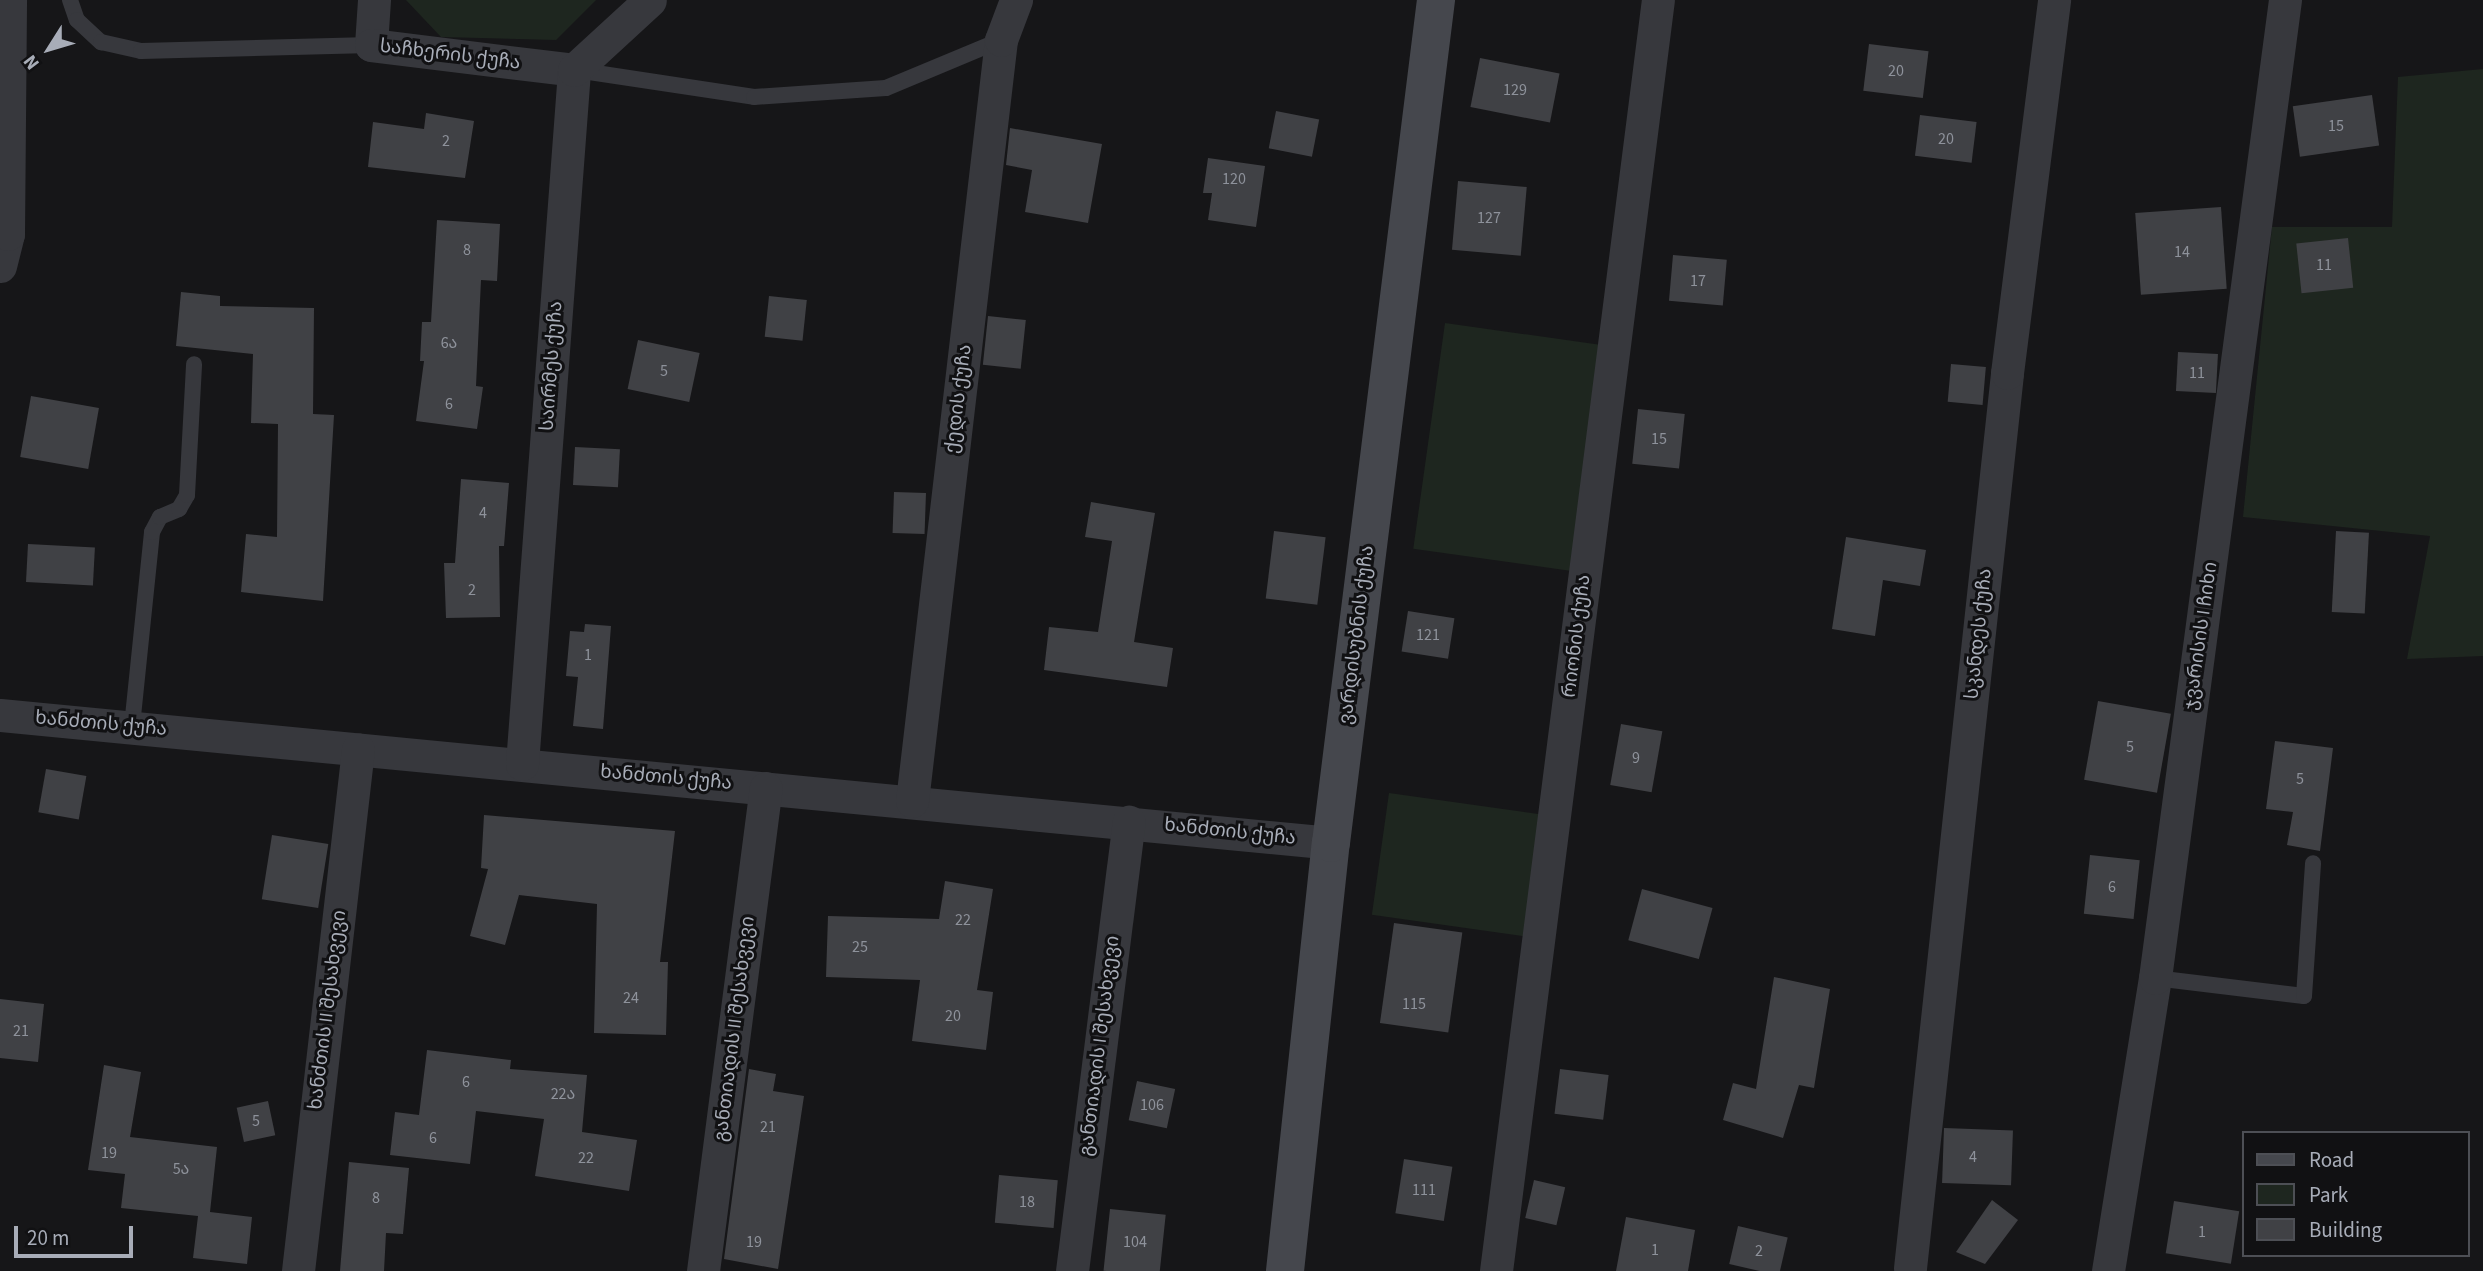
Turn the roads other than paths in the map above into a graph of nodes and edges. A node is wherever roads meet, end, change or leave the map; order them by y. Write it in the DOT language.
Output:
graph roads {
  1 [pos="10,0"];
  2 [pos="70,0"];
  3 [pos="374,0"];
  4 [pos="650,0"];
  5 [pos="1016,0"];
  6 [pos="1436,0"];
  7 [pos="1658,0"];
  8 [pos="2054,0"];
  9 [pos="2285,0"];
  10 [pos="1001,40"];
  11 [pos="371,46"];
  12 [pos="574,70"];
  13 [pos="0,266"];
  14 [pos="194,364"];
  15 [pos="1,719"];
  16 [pos="132,726"];
  17 [pos="358,749"];
  18 [pos="522,764"];
  19 [pos="766,788"];
  20 [pos="912,801"];
  21 [pos="1129,822"];
  22 [pos="1332,843"];
  23 [pos="2313,863"];
  24 [pos="2155,978"];
  25 [pos="1916,1270"];
  26 [pos="298,1271"];
  27 [pos="703,1271"];
  28 [pos="1072,1271"];
  29 [pos="1285,1271"];
  30 [pos="1496,1271"];
  31 [pos="2108,1271"];
  1 -- 13 [label="street"];
  2 -- 11 [label="lane"];
  3 -- 11 [label="street, საჩხერის ქუჩა"];
  4 -- 12 [label="street"];
  5 -- 10 [label="street, ქედის ქუჩა"];
  6 -- 22 [label="street, ვარდისუბნის ქუჩა"];
  7 -- 30 [label="street, რიონის ქუჩა"];
  8 -- 25 [label="street, სკანდეს ქუჩა"];
  9 -- 24 [label="street, ჯვარისის I ჩიხი"];
  10 -- 12 [label="lane"];
  10 -- 20 [label="street, ქედის ქუჩა"];
  11 -- 12 [label="street, საჩხერის ქუჩა"];
  12 -- 18 [label="street, საირმეს ქუჩა"];
  14 -- 16 [label="lane"];
  15 -- 16 [label="street, ხანძთის ქუჩა"];
  16 -- 17 [label="street, ხანძთის ქუჩა"];
  17 -- 18 [label="street, ხანძთის ქუჩა"];
  17 -- 26 [label="street, ხანძთის II შესახვევი"];
  18 -- 19 [label="street, ხანძთის ქუჩა"];
  19 -- 20 [label="street, ხანძთის ქუჩა"];
  19 -- 27 [label="street, განთიადის II შესახვევი"];
  20 -- 21 [label="street, ხანძთის ქუჩა"];
  21 -- 22 [label="street, ხანძთის ქუჩა"];
  21 -- 28 [label="street, განთიადის I შესახვევი"];
  22 -- 29 [label="street, ვარდისუბნის ქუჩა"];
  23 -- 24 [label="lane"];
  24 -- 31 [label="street, ჯვარისის I ჩიხი"];
}
